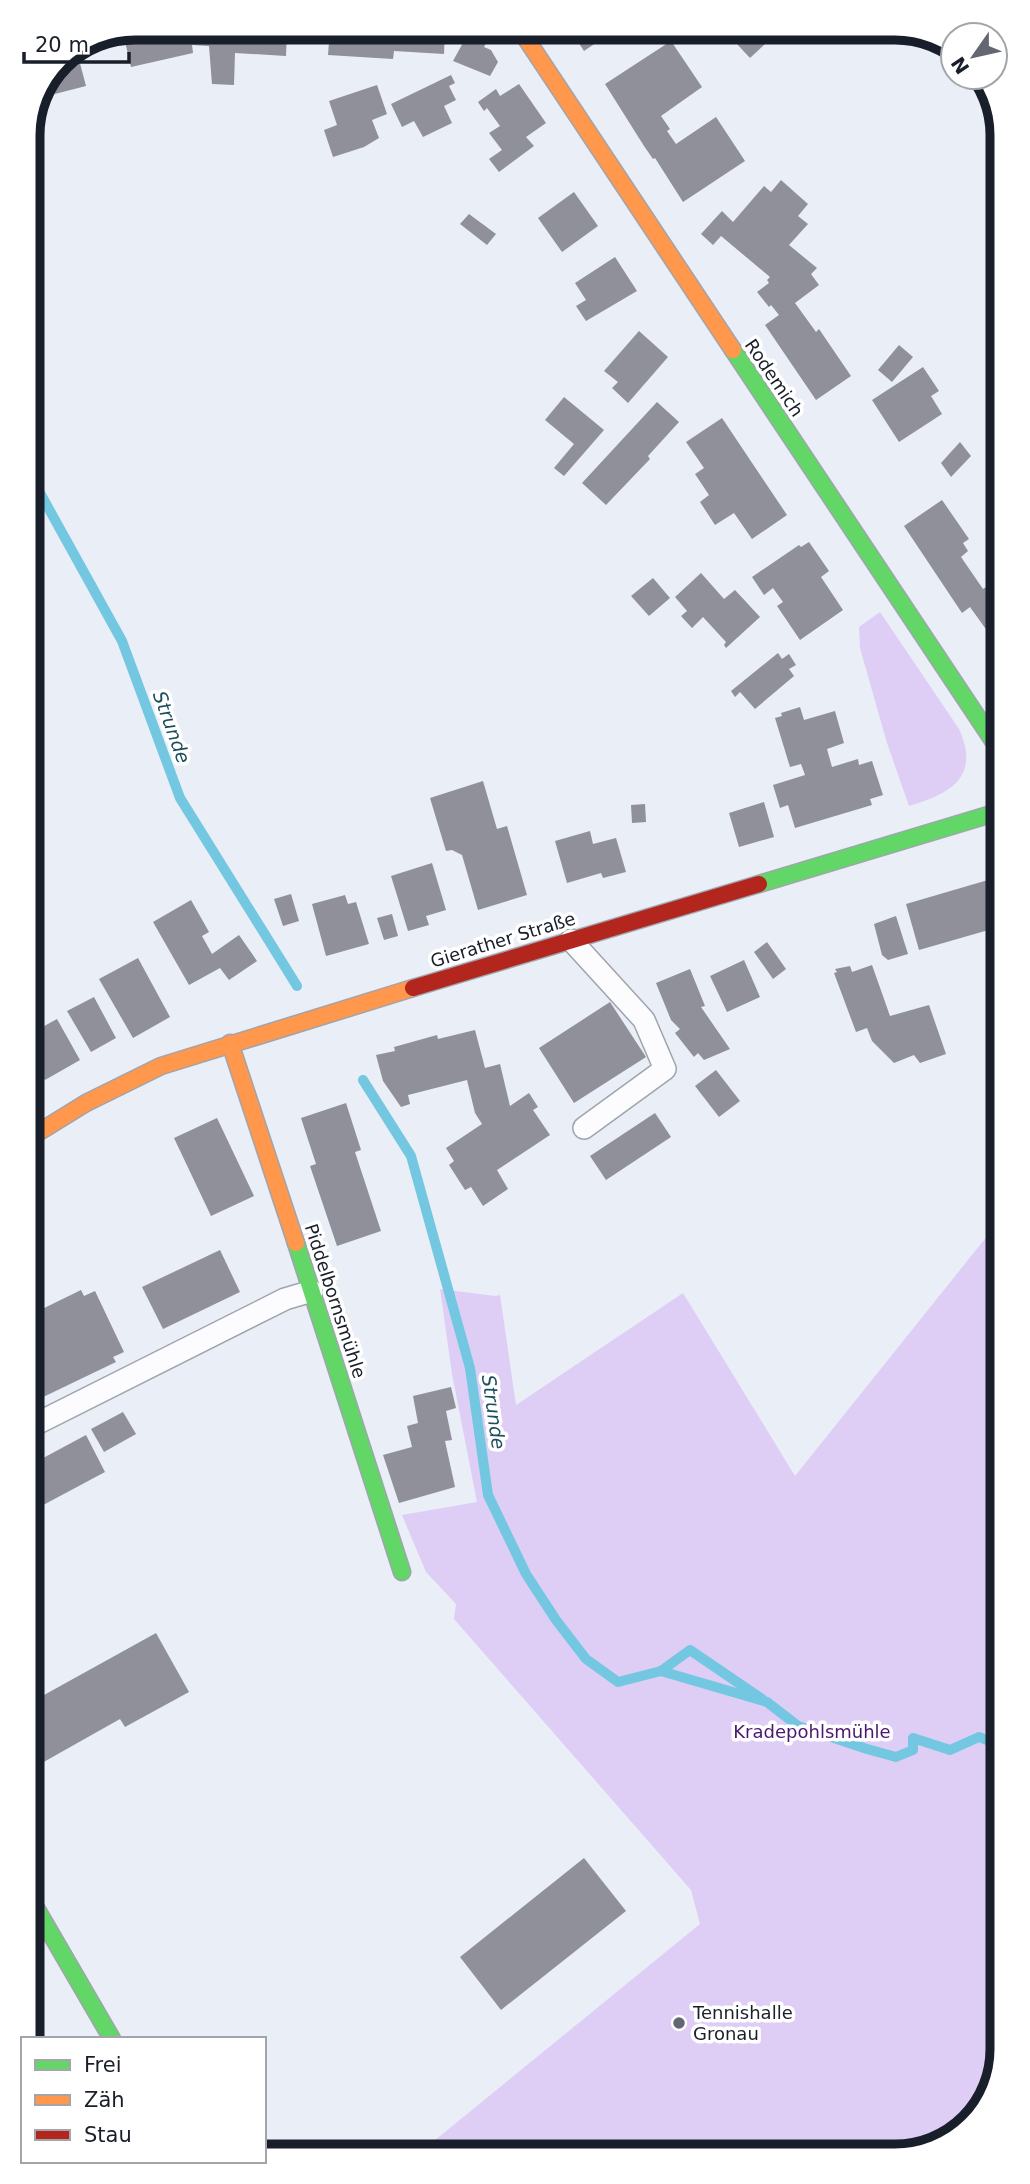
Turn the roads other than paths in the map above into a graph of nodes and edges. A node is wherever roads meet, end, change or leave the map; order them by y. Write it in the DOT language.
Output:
graph roads {
  1 [pos="527,40"];
  2 [pos="990,736"];
  3 [pos="990,814"];
  4 [pos="570,940"];
  5 [pos="230,1043"];
  6 [pos="584,1128"];
  7 [pos="40,1131"];
  8 [pos="312,1291"];
  9 [pos="40,1422"];
  10 [pos="402,1572"];
  11 [pos="40,1915"];
  12 [pos="111,2037"];
  1 -- 2 [label="street, Rodemich"];
  3 -- 4 [label="street, Gierather Straße"];
  4 -- 5 [label="street, Gierather Straße"];
  4 -- 6 [label="lane"];
  5 -- 7 [label="street, Gierather Straße"];
  5 -- 8 [label="street, Piddelbornsmühle"];
  8 -- 9 [label="lane"];
  8 -- 10 [label="street, Piddelbornsmühle"];
  11 -- 12 [label="street"];
}
